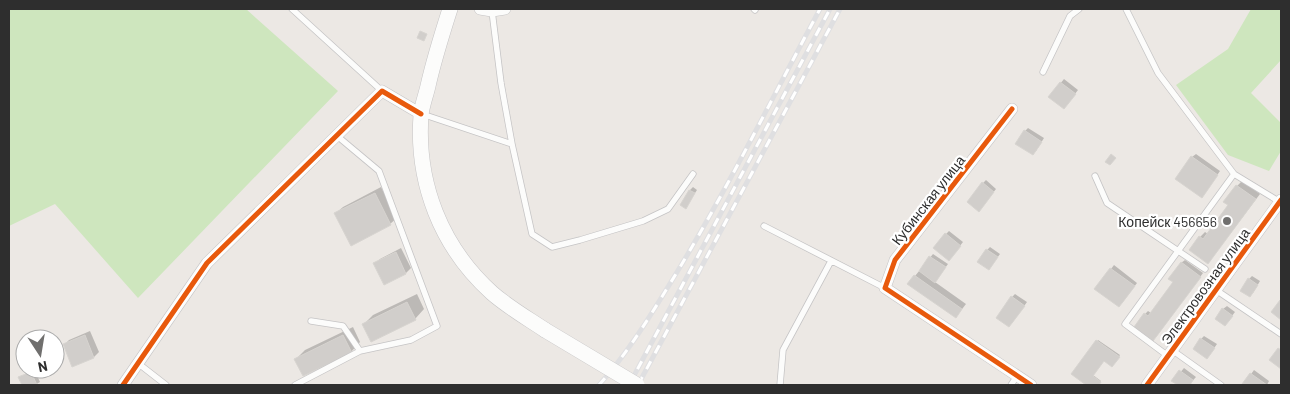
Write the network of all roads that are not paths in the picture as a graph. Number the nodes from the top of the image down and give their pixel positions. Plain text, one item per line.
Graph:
1 (292, 9) edge
2 (450, 9) edge
3 (505, 9) edge
4 (1079, 9) edge
5 (1126, 9) edge
6 (486, 10) edge
7 (1042, 72) dead end
8 (382, 91) junction
9 (1012, 109) dead end
10 (422, 114) junction
11 (336, 135) junction
12 (512, 144) junction
13 (693, 174) dead end
14 (1234, 174) junction
15 (1095, 176) dead end
16 (1281, 202) edge
17 (764, 226) dead end
18 (1178, 251) junction
19 (831, 260) junction
20 (1205, 269) dead end
21 (885, 288) junction
22 (1216, 290) junction
23 (311, 321) dead end
24 (1281, 334) edge
25 (360, 350) junction
26 (1170, 353) junction
27 (139, 364) junction
28 (1014, 380) edge
29 (123, 385) edge
30 (166, 385) edge
31 (295, 385) edge
32 (637, 385) edge
33 (780, 385) edge
34 (1031, 385) edge
35 (1147, 385) edge
36 (1221, 385) edge

1 - 8 lane
2 - 10 main road
3 - 6 street
4 - 7 lane
5 - 14 lane
6 - 12 lane
8 - 10 street
8 - 11 street
9 - 21 street, Кубинская улица
10 - 12 lane
10 - 32 main road, bridge
11 - 25 lane
11 - 27 street
12 - 13 lane
14 - 16 lane
14 - 18 lane
15 - 18 lane
16 - 22 street, Электровозная улица
17 - 19 lane
18 - 20 lane
18 - 26 lane
19 - 21 lane
19 - 33 lane
21 - 28 street
22 - 24 lane
22 - 26 street, Электровозная улица
23 - 25 lane
25 - 31 lane
26 - 35 street, Электровозная улица
26 - 36 lane
27 - 29 street
27 - 30 lane
28 - 34 street

